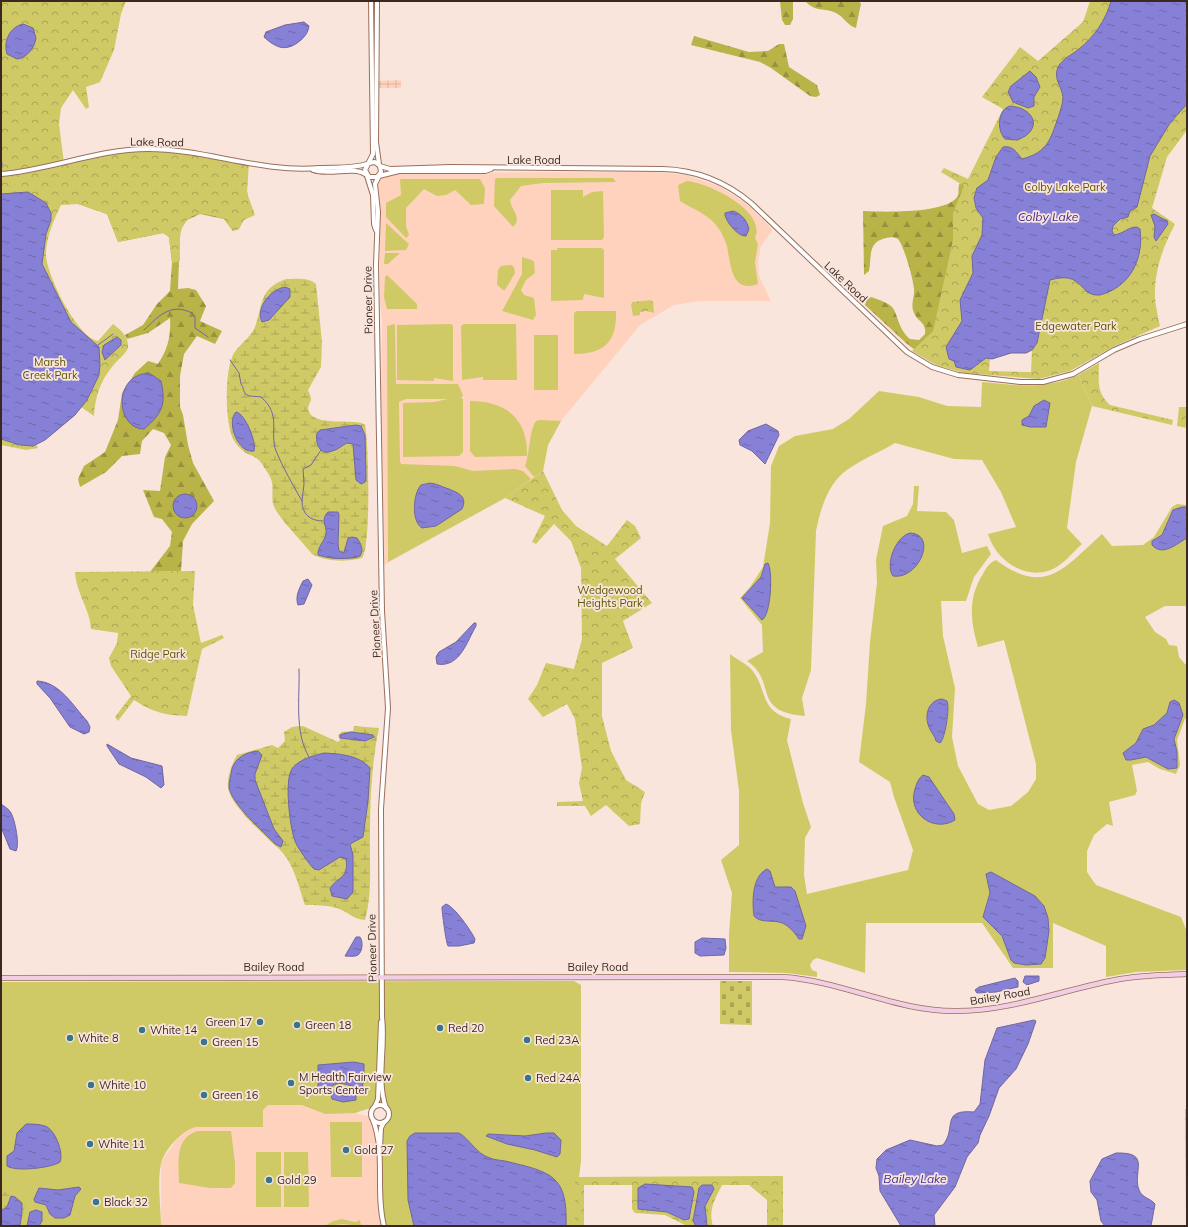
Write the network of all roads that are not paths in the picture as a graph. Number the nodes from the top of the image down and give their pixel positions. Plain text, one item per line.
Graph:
1 (371, 1) edge
2 (377, 1) edge
3 (368, 163) junction
4 (380, 165) junction
5 (313, 169) junction
6 (492, 169) junction
7 (1, 174) edge
8 (367, 175) junction
9 (379, 176) junction
10 (376, 230) junction
11 (1187, 324) edge
12 (1187, 974) edge
13 (382, 977) junction
14 (1, 978) edge
15 (382, 1017) junction
16 (375, 1106) junction
17 (386, 1108) junction
18 (374, 1120) junction
19 (384, 1121) junction
20 (380, 1149) junction
21 (384, 1226) edge

1 - 3 street
2 - 4 street
3 - 4 street
3 - 5 street, Lake Road
3 - 8 street
4 - 6 street, Lake Road
4 - 9 street
5 - 7 street, Lake Road
5 - 8 street, Lake Road
6 - 9 street, Lake Road
6 - 11 street, Lake Road
8 - 9 street
8 - 10 street, Pioneer Drive
9 - 10 street, Pioneer Drive
10 - 13 street, Pioneer Drive
12 - 13 main road, Bailey Road
13 - 14 main road, Bailey Road
13 - 15 street, Pioneer Drive
15 - 16 street, Pioneer Drive
15 - 17 street, Pioneer Drive
16 - 17 street
16 - 18 street
17 - 19 street
18 - 19 street
18 - 20 street
19 - 20 street
20 - 21 street

